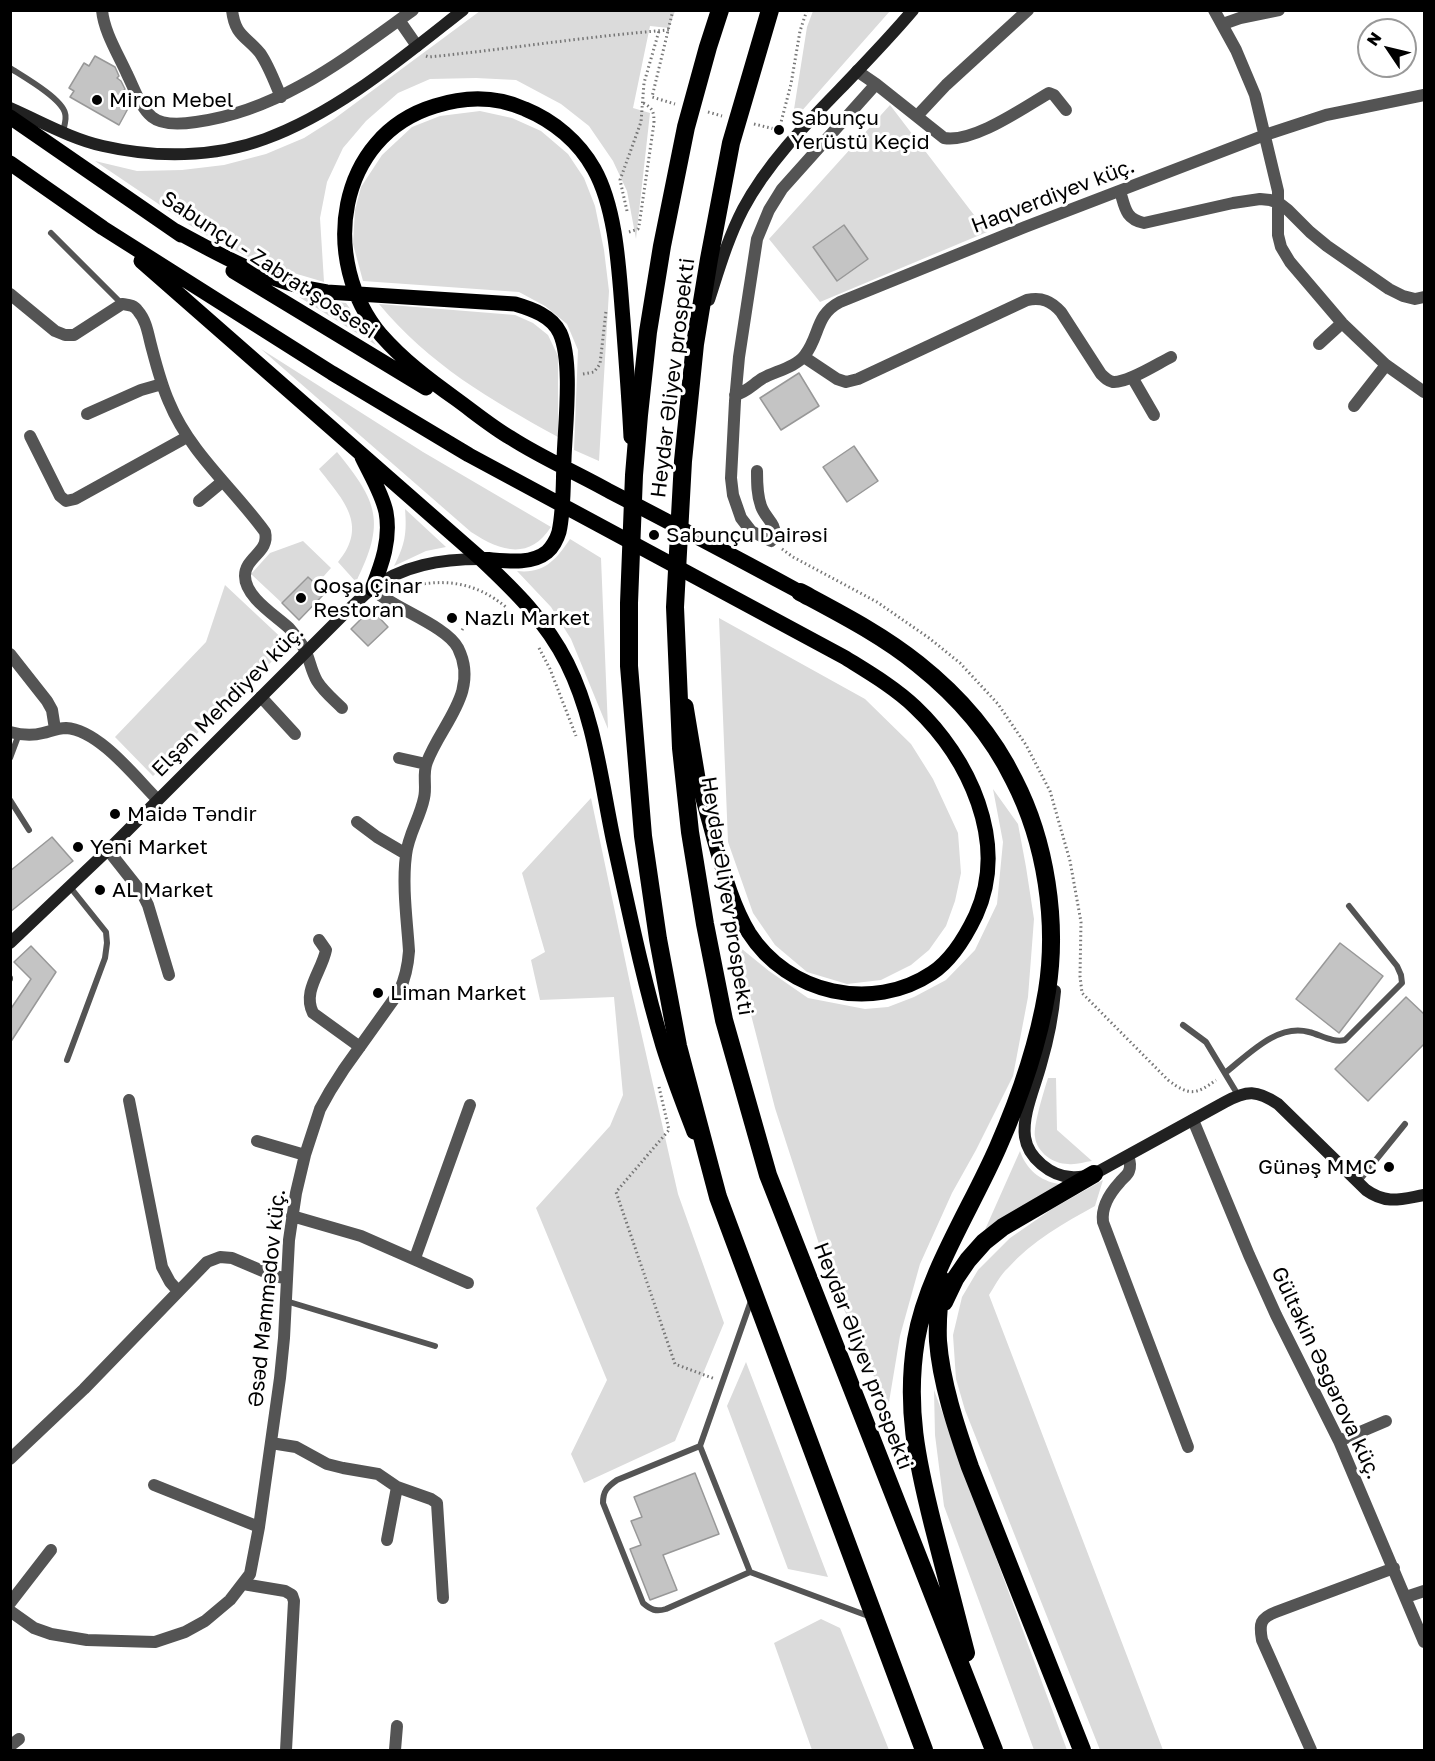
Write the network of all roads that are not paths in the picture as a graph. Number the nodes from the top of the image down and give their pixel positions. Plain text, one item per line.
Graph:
1 (102, 10) edge
2 (232, 10) edge
3 (413, 10) edge
4 (463, 10) edge
5 (770, 10) edge
6 (913, 10) edge
7 (1028, 10) edge
8 (1214, 10) edge
9 (1279, 10) edge
10 (718, 15) edge
11 (399, 20) junction
12 (1223, 24) junction
13 (417, 46) junction
14 (10, 68) edge
15 (857, 71) junction
16 (876, 84) junction
17 (1425, 95) edge
18 (281, 96) junction
19 (10, 108) edge
20 (1066, 110) dead end
21 (916, 116) junction
22 (10, 117) edge
23 (63, 132) junction
24 (1265, 135) junction
25 (10, 163) edge
26 (1120, 191) junction
27 (1279, 203) junction
28 (103, 228) junction
29 (174, 230) junction
30 (51, 233) dead end
31 (10, 294) edge
32 (355, 294) junction
33 (1425, 297) edge
34 (122, 303) junction
35 (1342, 323) junction
36 (695, 344) junction
37 (1319, 344) dead end
38 (804, 357) junction
39 (1171, 357) dead end
40 (1386, 366) junction
41 (1132, 377) junction
42 (162, 384) junction
43 (1425, 392) edge
44 (735, 395) junction
45 (1354, 406) dead end
46 (87, 414) dead end
47 (1154, 415) dead end
48 (30, 436) dead end
49 (187, 437) junction
50 (511, 438) junction
51 (359, 452) junction
52 (757, 471) dead end
53 (634, 475) junction
54 (222, 482) junction
55 (199, 501) dead end
56 (481, 559) junction
57 (800, 592) joint
58 (377, 593) junction
59 (306, 651) junction
60 (10, 654) edge
61 (678, 664) junction
62 (261, 697) junction
63 (342, 708) dead end
64 (55, 729) junction
65 (15, 733) edge
66 (295, 734) dead end
67 (10, 758) edge
68 (399, 759) dead end
69 (426, 764) junction
70 (10, 800) edge
71 (157, 800) junction
72 (357, 822) dead end
73 (29, 830) dead end
74 (108, 850) junction
75 (406, 854) junction
76 (70, 886) junction
77 (1349, 906) dead end
78 (1050, 910) junction
79 (319, 940) dead end
80 (10, 943) edge
81 (169, 975) dead end
82 (1183, 1024) dead end
83 (360, 1047) junction
84 (67, 1060) dead end
85 (1225, 1073) junction
86 (1238, 1095) junction
87 (129, 1100) dead end
88 (470, 1105) dead end
89 (1193, 1120) junction
90 (1405, 1124) dead end
91 (257, 1141) dead end
92 (305, 1155) junction
93 (1128, 1156) junction
94 (1095, 1174) junction
95 (1357, 1182) junction
96 (1425, 1195) edge
97 (718, 1197) junction
98 (292, 1216) junction
99 (949, 1248) junction
100 (415, 1258) junction
101 (287, 1279) junction
102 (468, 1283) dead end
103 (178, 1291) junction
104 (754, 1292) junction
105 (286, 1301) junction
106 (938, 1321) junction
107 (435, 1346) dead end
108 (1386, 1421) dead end
109 (1339, 1442) junction
110 (271, 1443) junction
111 (700, 1446) junction
112 (1188, 1447) dead end
113 (10, 1460) edge
114 (154, 1485) dead end
115 (397, 1487) junction
116 (259, 1527) junction
117 (387, 1540) dead end
118 (51, 1550) dead end
119 (1394, 1568) junction
120 (750, 1572) junction
121 (243, 1584) junction
122 (1425, 1591) edge
123 (1406, 1597) junction
124 (443, 1598) dead end
125 (10, 1603) edge
126 (10, 1611) edge
127 (876, 1619) junction
128 (1425, 1642) edge
129 (397, 1726) dead end
130 (992, 1746) edge
131 (286, 1750) edge
132 (395, 1750) edge
133 (924, 1750) edge
134 (1082, 1750) edge
135 (1311, 1750) edge

1 - 18 street
2 - 18 street
3 - 11 street
4 - 13 street
5 - 36 highway, Heydər Əliyev prospekti
6 - 15 street
7 - 21 street
8 - 12 street
9 - 12 street
10 - 53 highway, Heydər Əliyev prospekti
11 - 13 street
11 - 18 street
12 - 24 street
13 - 23 street
14 - 23 lane
15 - 16 street
15 - 36 street
16 - 21 street
16 - 44 street
17 - 24 street, Haqverdiyev küç.
19 - 23 street
20 - 21 street
22 - 29 main road, Sabunçu - Zabrat şossesi
24 - 26 street, Haqverdiyev küç.
24 - 27 street
25 - 28 main road
26 - 27 street
26 - 38 street, Haqverdiyev küç.
27 - 33 street
27 - 35 street
28 - 51 main road
28 - 61 main road
29 - 32 main road
29 - 50 main road, Sabunçu - Zabrat şossesi
30 - 34 lane
31 - 34 street
32 - 50 main road
32 - 53 main road
32 - 56 main road
34 - 42 street
35 - 37 street
35 - 40 street
36 - 61 highway, Heydər Əliyev prospekti
38 - 41 street
38 - 44 street
39 - 41 street
40 - 43 street
40 - 45 street
41 - 47 street
42 - 46 street
42 - 49 street
44 - 52 street
48 - 49 street
49 - 54 street
50 - 57 main road
51 - 56 main road
51 - 58 main road
53 - 97 highway, Heydər Əliyev prospekti
54 - 55 street
54 - 59 street
56 - 58 street, Elşən Mehdiyev küç.
56 - 97 main road
57 - 78 highway
58 - 59 street, Elşən Mehdiyev küç.
58 - 69 street, Əsəd Məmmədov küç.
59 - 62 street, Elşən Mehdiyev küç.
59 - 63 street
60 - 64 street
61 - 130 highway, Heydər Əliyev prospekti
62 - 66 street
62 - 71 street, Elşən Mehdiyev küç.
64 - 65 street
64 - 71 street
65 - 67 lane
68 - 69 street
69 - 75 street, Əsəd Məmmədov küç.
70 - 73 lane
71 - 74 street, Elşən Mehdiyev küç.
72 - 75 street
74 - 76 street, Elşən Mehdiyev küç.
74 - 81 street
75 - 83 street, Əsəd Məmmədov küç.
76 - 80 street, Elşən Mehdiyev küç.
76 - 84 lane
77 - 85 lane
78 - 94 street
78 - 99 highway
79 - 83 street
82 - 85 lane
83 - 92 street, Əsəd Məmmədov küç.
85 - 86 lane
86 - 89 street
86 - 95 street
87 - 103 street
88 - 100 street
89 - 93 street
89 - 109 street, Gültəkin Əsgərova küç.
90 - 95 lane
91 - 92 street
92 - 98 street, Əsəd Məmmədov küç.
93 - 94 street
93 - 112 street
94 - 106 highway
95 - 96 street
97 - 104 highway, Heydər Əliyev prospekti
98 - 100 street
98 - 101 street, Əsəd Məmmədov küç.
99 - 106 highway
99 - 130 highway
100 - 102 street
101 - 103 street
101 - 105 street, Əsəd Məmmədov küç.
103 - 113 street
104 - 111 lane
104 - 127 highway, Heydər Əliyev prospekti
105 - 107 lane
105 - 110 street, Əsəd Məmmədov küç.
106 - 134 highway
108 - 109 street
109 - 119 street, Gültəkin Əsgərova küç.
110 - 115 street
110 - 116 street, Əsəd Məmmədov küç.
111 - 120 lane
111 - 120 lane
114 - 116 street
115 - 117 street
115 - 124 street
116 - 121 street, Əsəd Məmmədov küç.
118 - 125 street
119 - 123 street, Gültəkin Əsgərova küç.
119 - 135 street
120 - 127 lane
121 - 126 street, Əsəd Məmmədov küç.
121 - 131 street
122 - 123 street
123 - 128 street, Gültəkin Əsgərova küç.
127 - 133 highway, Heydər Əliyev prospekti
129 - 132 street

